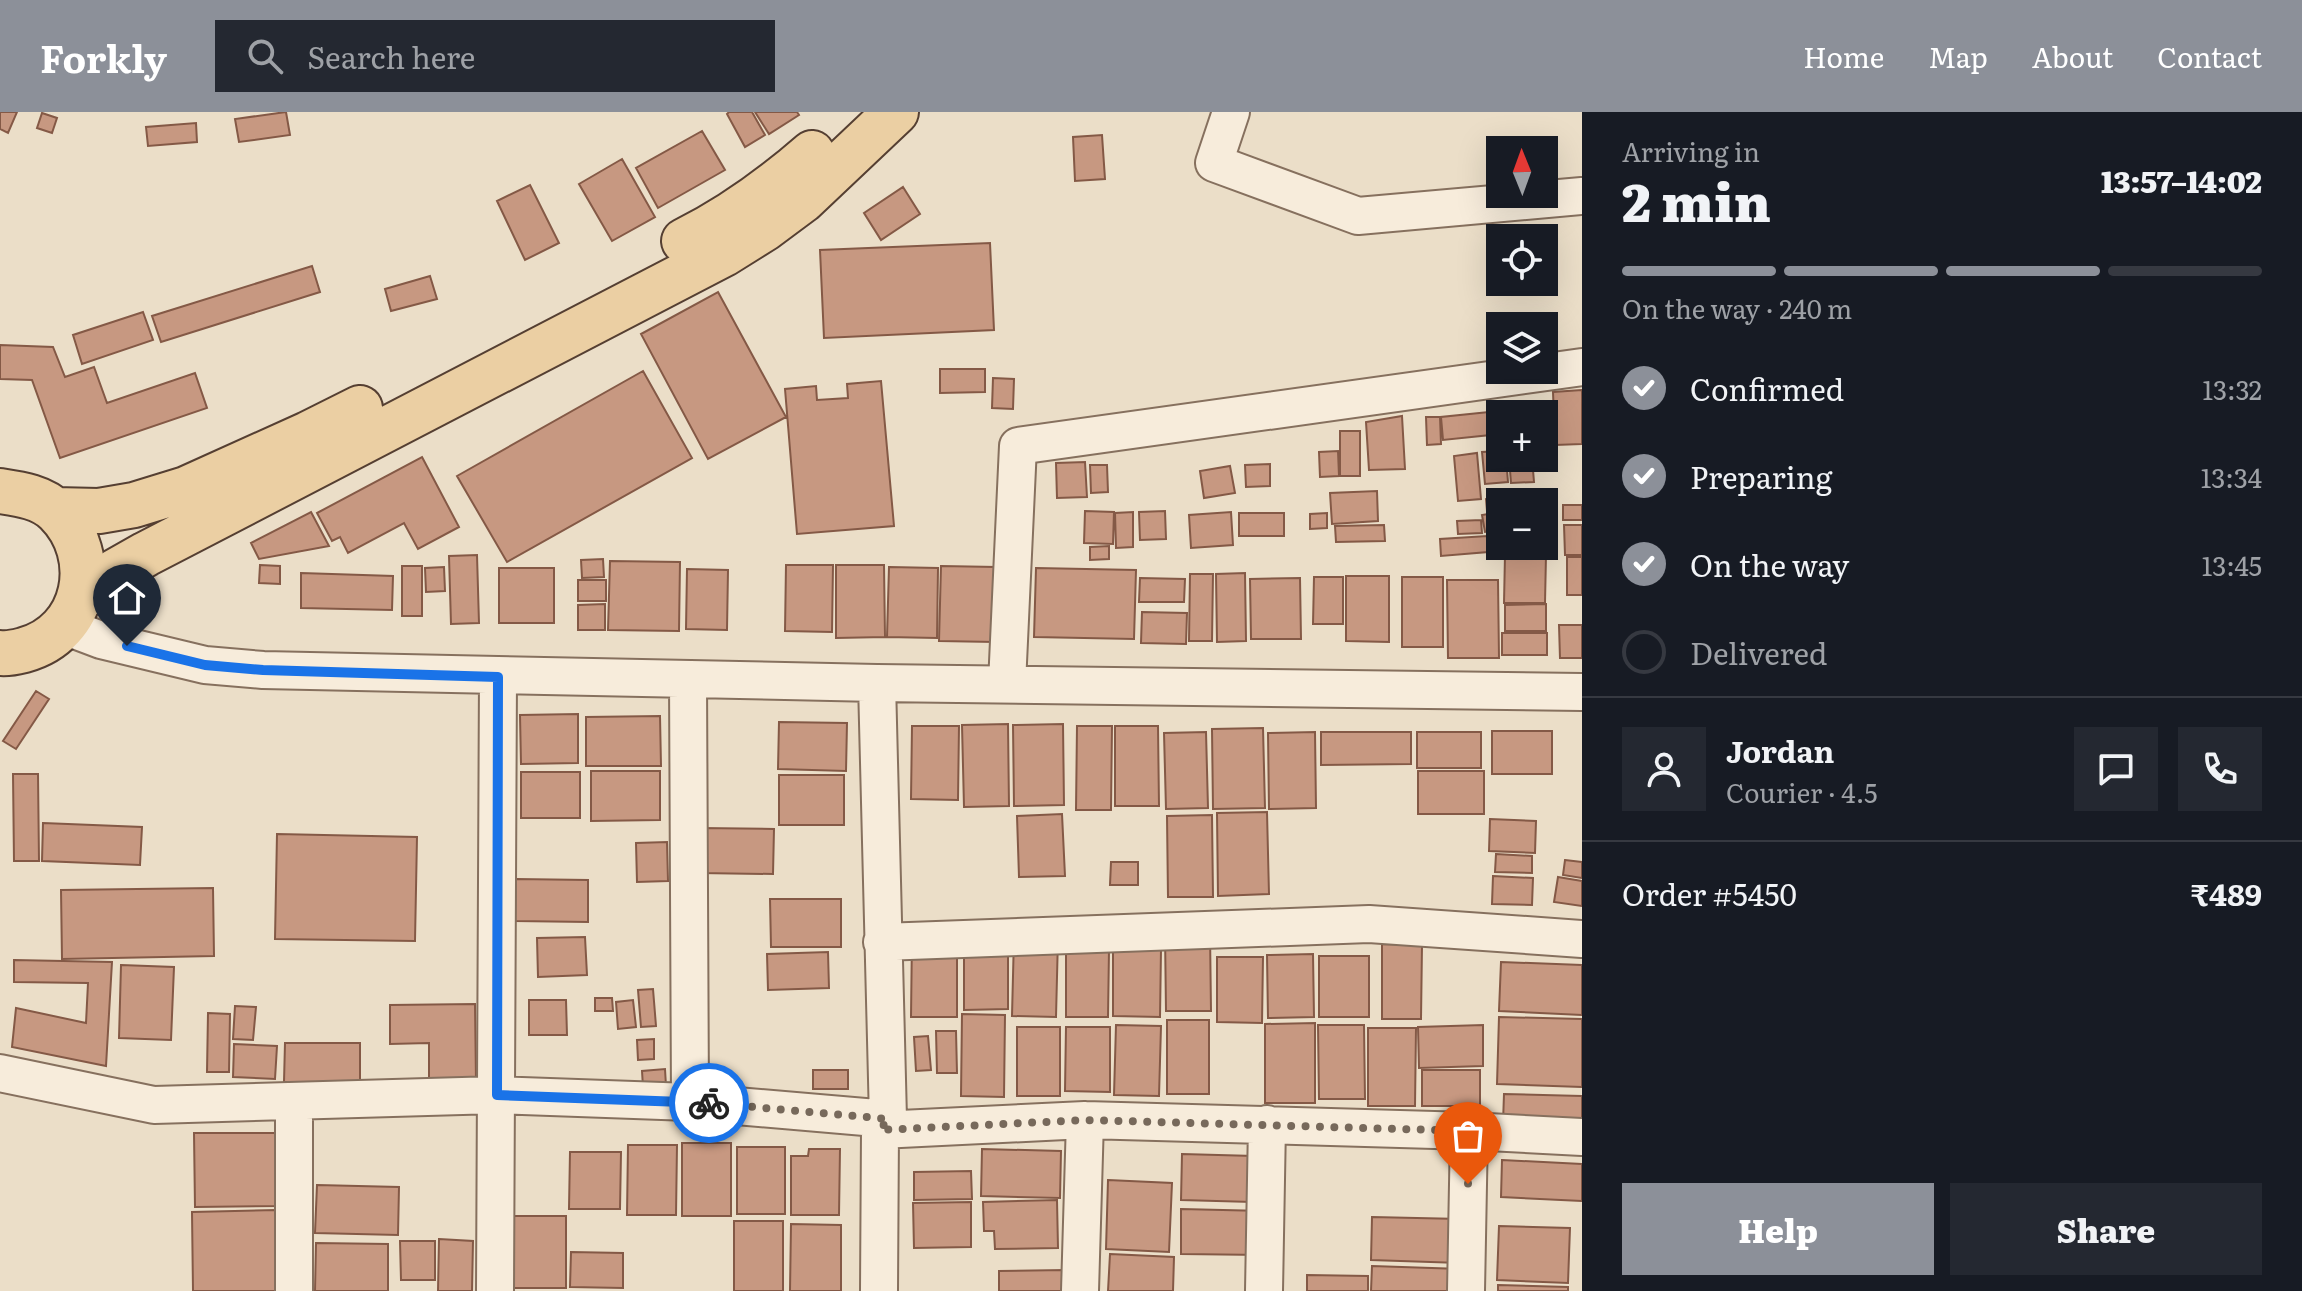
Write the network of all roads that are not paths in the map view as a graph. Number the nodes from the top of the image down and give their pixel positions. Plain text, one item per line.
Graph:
1 (857, 112) edge
2 (896, 112) edge
3 (1231, 112) edge
4 (1582, 196) edge
5 (1582, 367) edge
6 (0, 491) edge
7 (55, 510) junction
8 (72, 612) junction
9 (2, 657) edge
10 (498, 677) junction
11 (688, 679) junction
12 (877, 683) junction
13 (1007, 684) junction
14 (1582, 692) edge
15 (1582, 939) edge
16 (882, 942) junction
17 (0, 1073) edge
18 (497, 1095) junction
19 (294, 1101) junction
20 (690, 1102) junction
21 (1085, 1120) junction
22 (884, 1124) junction
23 (1267, 1124) junction
24 (1469, 1131) junction
25 (1582, 1137) edge
26 (294, 1291) edge
27 (495, 1291) edge
28 (879, 1291) edge
29 (1080, 1291) edge
30 (1264, 1291) edge
31 (1466, 1291) edge

1 - 7 main road
2 - 8 main road
3 - 4 street
5 - 13 street
6 - 7 main road
7 - 8 main road
8 - 9 main road
8 - 10 street
10 - 11 street
10 - 18 street
11 - 12 street
11 - 20 street
12 - 13 street
12 - 16 street
13 - 14 street
15 - 16 street
16 - 22 street
17 - 19 street
18 - 19 street
18 - 20 street
18 - 27 street
19 - 26 street
20 - 22 street
21 - 22 street
21 - 23 street
21 - 29 street
22 - 28 street
23 - 24 street
23 - 30 street
24 - 25 street
24 - 31 street

